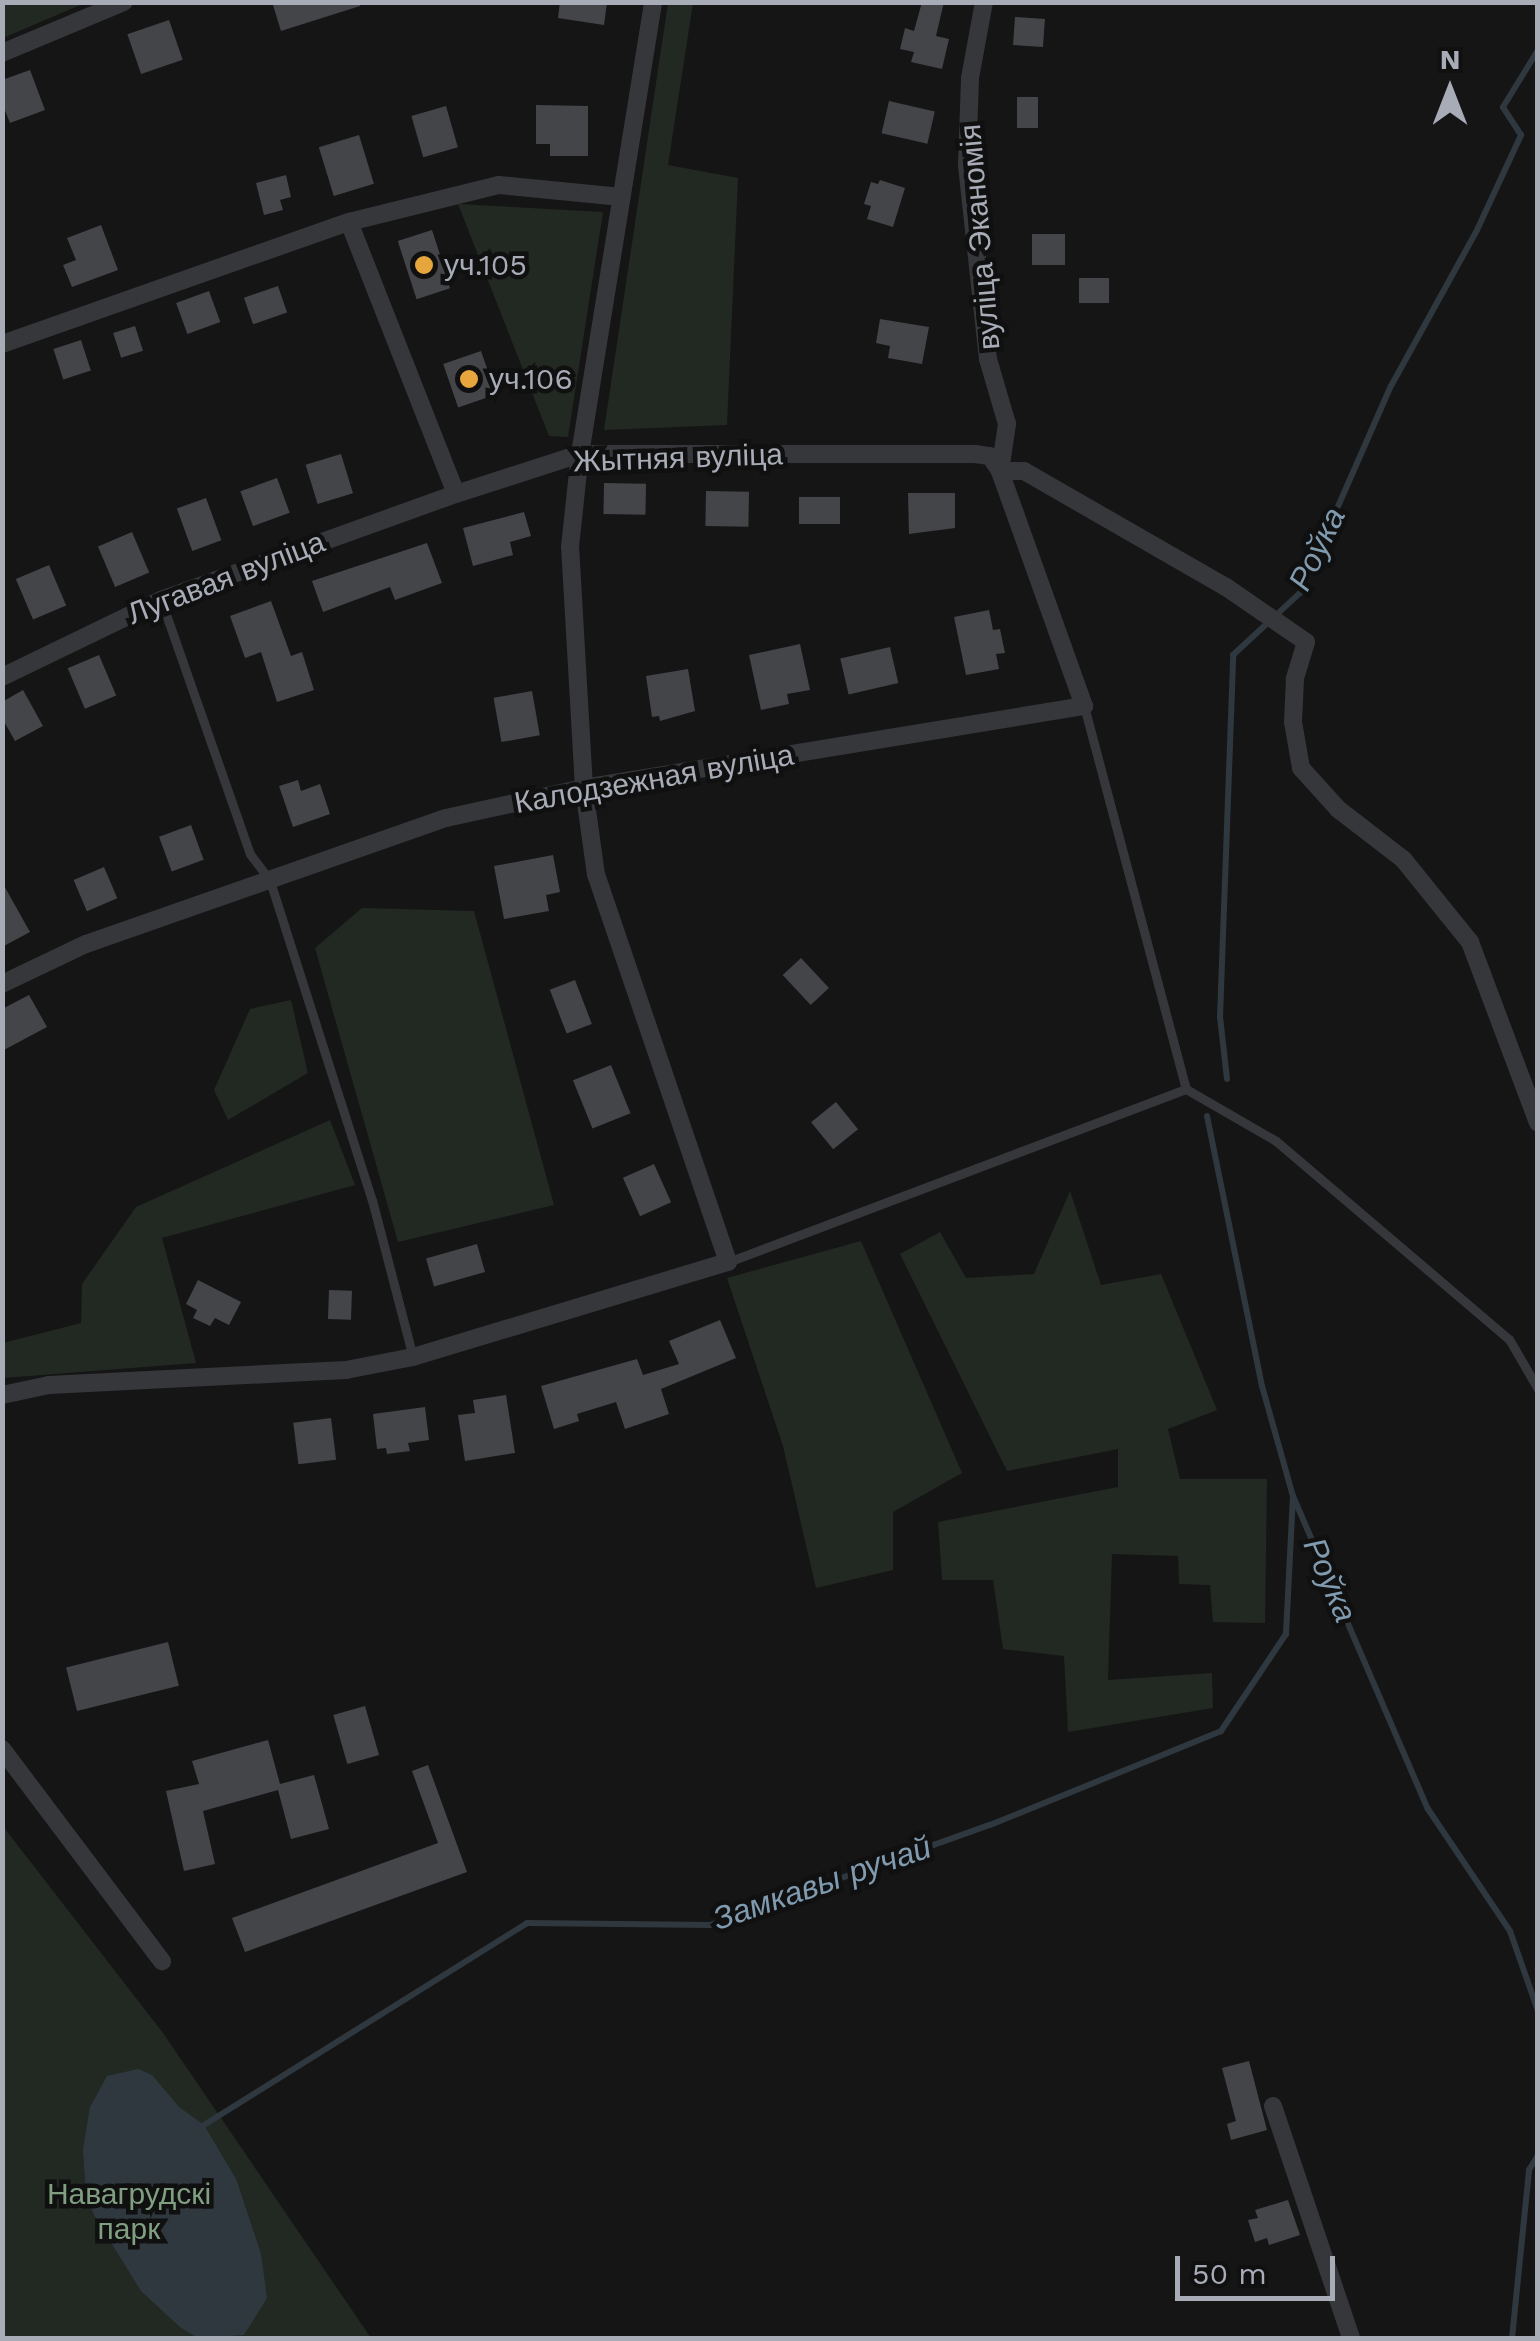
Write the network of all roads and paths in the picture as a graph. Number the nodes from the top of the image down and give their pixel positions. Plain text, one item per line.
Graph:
1 (124, 2) edge
2 (652, 2) edge
3 (984, 2) edge
4 (2, 53) edge
5 (620, 197) junction
6 (349, 222) junction
7 (2, 344) edge
8 (580, 454) junction
9 (1000, 470) junction
10 (456, 494) junction
11 (161, 600) junction
12 (2, 677) edge
13 (1084, 706) junction
14 (584, 788) junction
15 (270, 881) junction
16 (2, 984) edge
17 (1186, 1089) junction
18 (1538, 1124) edge
19 (728, 1262) junction
20 (413, 1357) junction
21 (1538, 1388) edge
22 (2, 1395) edge
23 (2, 1749) edge
24 (162, 1961) dead end
25 (1273, 2106) dead end
26 (1351, 2338) edge

1 - 4 street
2 - 5 street
3 - 9 street, вуліца Эканомія
5 - 6 street
5 - 8 street
6 - 7 street
6 - 10 street
8 - 9 street, Жытняя вуліца
8 - 10 street, Жытняя вуліца
8 - 14 street
9 - 13 street
9 - 18 street, Жытняя вуліца
10 - 11 street, Лугавая вуліца
11 - 12 street, Лугавая вуліца
11 - 15 lane
13 - 14 street, Калодзежная вуліца
13 - 17 lane
14 - 15 street, Калодзежная вуліца
14 - 19 street
15 - 16 street, Калодзежная вуліца
15 - 20 lane
17 - 19 lane
17 - 21 lane
19 - 20 street
20 - 22 street
23 - 24 street
25 - 26 street

